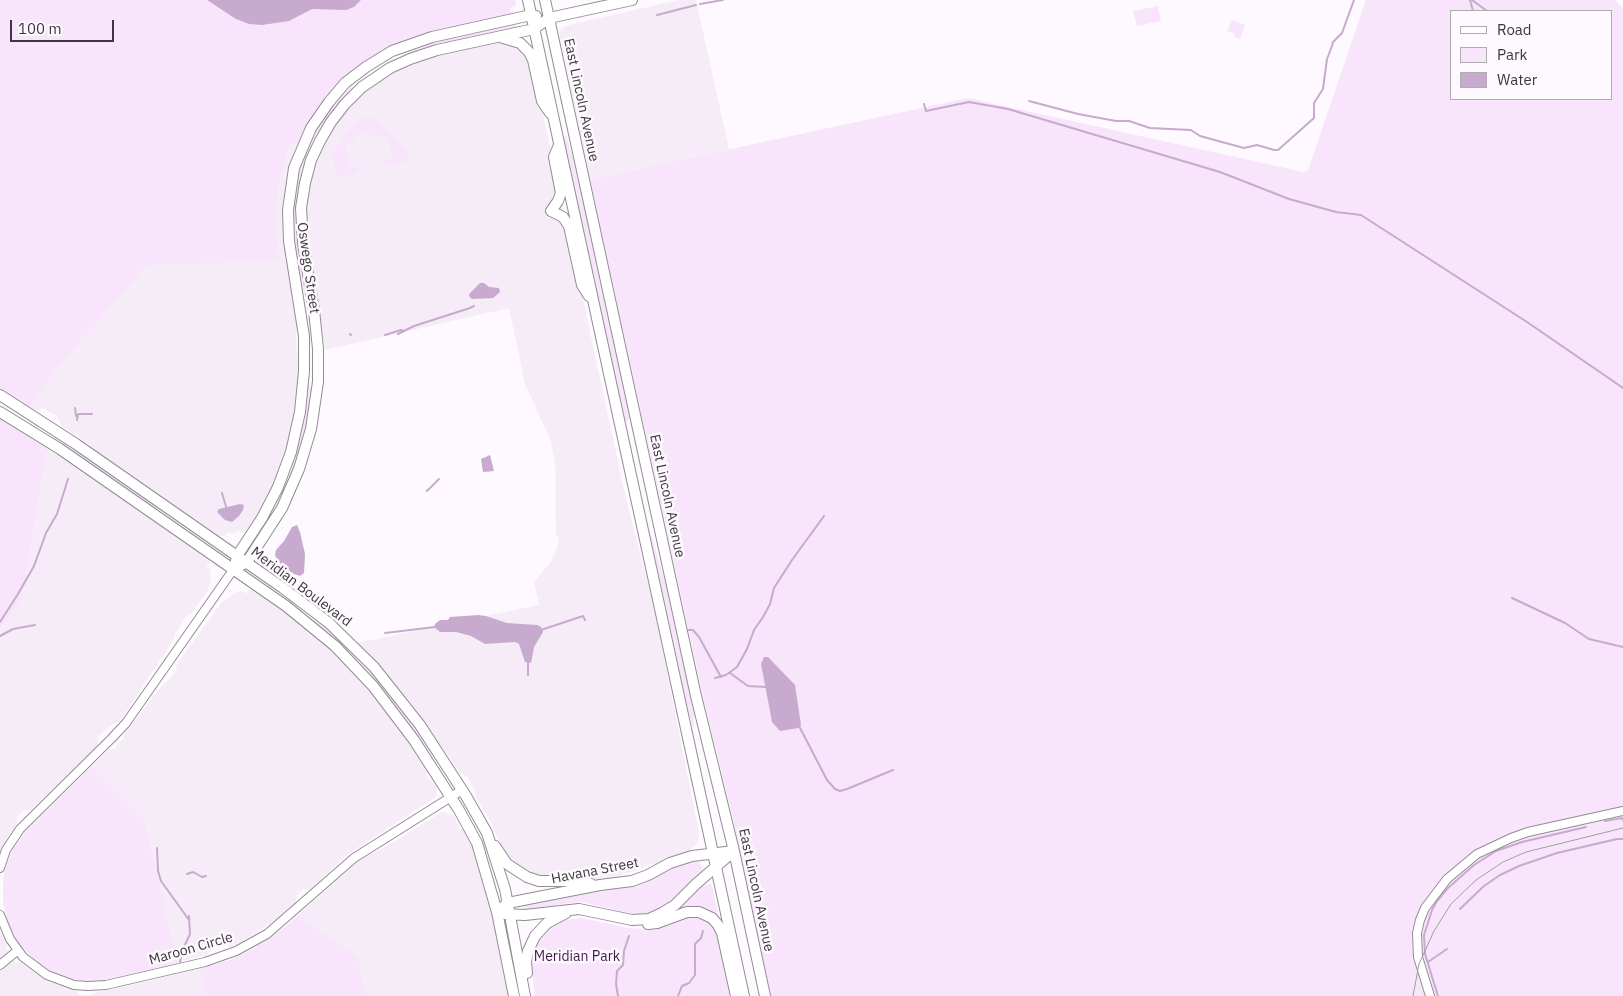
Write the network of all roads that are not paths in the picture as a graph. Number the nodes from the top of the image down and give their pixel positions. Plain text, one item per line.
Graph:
1 (528, 0) edge
2 (545, 0) edge
3 (632, 0) edge
4 (531, 15) junction
5 (549, 18) junction
6 (534, 29) junction
7 (500, 37) junction
8 (553, 118) junction
9 (559, 145) junction
10 (593, 301) junction
11 (0, 395) edge
12 (0, 412) edge
13 (237, 556) junction
14 (247, 562) junction
15 (233, 570) junction
16 (462, 790) junction
17 (451, 797) junction
18 (1623, 811) edge
19 (487, 833) junction
20 (734, 851) junction
21 (713, 853) junction
22 (716, 866) junction
23 (0, 868) edge
24 (600, 885) junction
25 (508, 903) junction
26 (579, 909) junction
27 (497, 912) junction
28 (0, 915) edge
29 (510, 916) junction
30 (632, 920) junction
31 (17, 951) junction
32 (0, 964) edge
33 (514, 996) edge
34 (526, 996) edge
35 (530, 996) edge
36 (736, 996) edge
37 (744, 996) edge
38 (765, 996) edge
39 (1430, 996) edge

1 - 4 main road
2 - 5 main road, East Lincoln Avenue
3 - 5 main road, Oswego Street
4 - 5 main road, Oswego Street
4 - 6 main road
4 - 13 main road, Oswego Street
5 - 6 main road, Oswego Street
5 - 20 main road, East Lincoln Avenue
6 - 7 main road, Oswego Street
6 - 8 main road
7 - 8 main road
7 - 14 main road, Oswego Street
8 - 9 main road
9 - 10 main road
9 - 10 main road
10 - 21 main road
11 - 13 main road, Meridian Boulevard
12 - 15 main road, Meridian Boulevard
13 - 14 main road, Meridian Boulevard
13 - 15 main road, Oswego Street
14 - 15 main road
14 - 16 main road, Meridian Boulevard
15 - 17 main road, Meridian Boulevard
15 - 23 street
16 - 17 street, Maroon Circle
16 - 19 main road, Meridian Boulevard
17 - 27 main road, Meridian Boulevard
17 - 31 street, Maroon Circle
18 - 39 street
19 - 24 main road
19 - 25 main road, Meridian Boulevard
20 - 21 main road, Havana Street
20 - 22 main road
20 - 38 main road, East Lincoln Avenue
21 - 22 main road
21 - 24 main road, Havana Street
22 - 30 main road
22 - 37 main road
24 - 25 main road, Havana Street
25 - 27 main road, Havana Street
25 - 29 main road, Meridian Boulevard
26 - 29 main road
26 - 30 main road
26 - 35 main road
27 - 29 main road
27 - 33 main road, Meridian Boulevard
28 - 31 street, Maroon Circle
29 - 34 main road, Meridian Boulevard
30 - 36 main road
31 - 32 street

